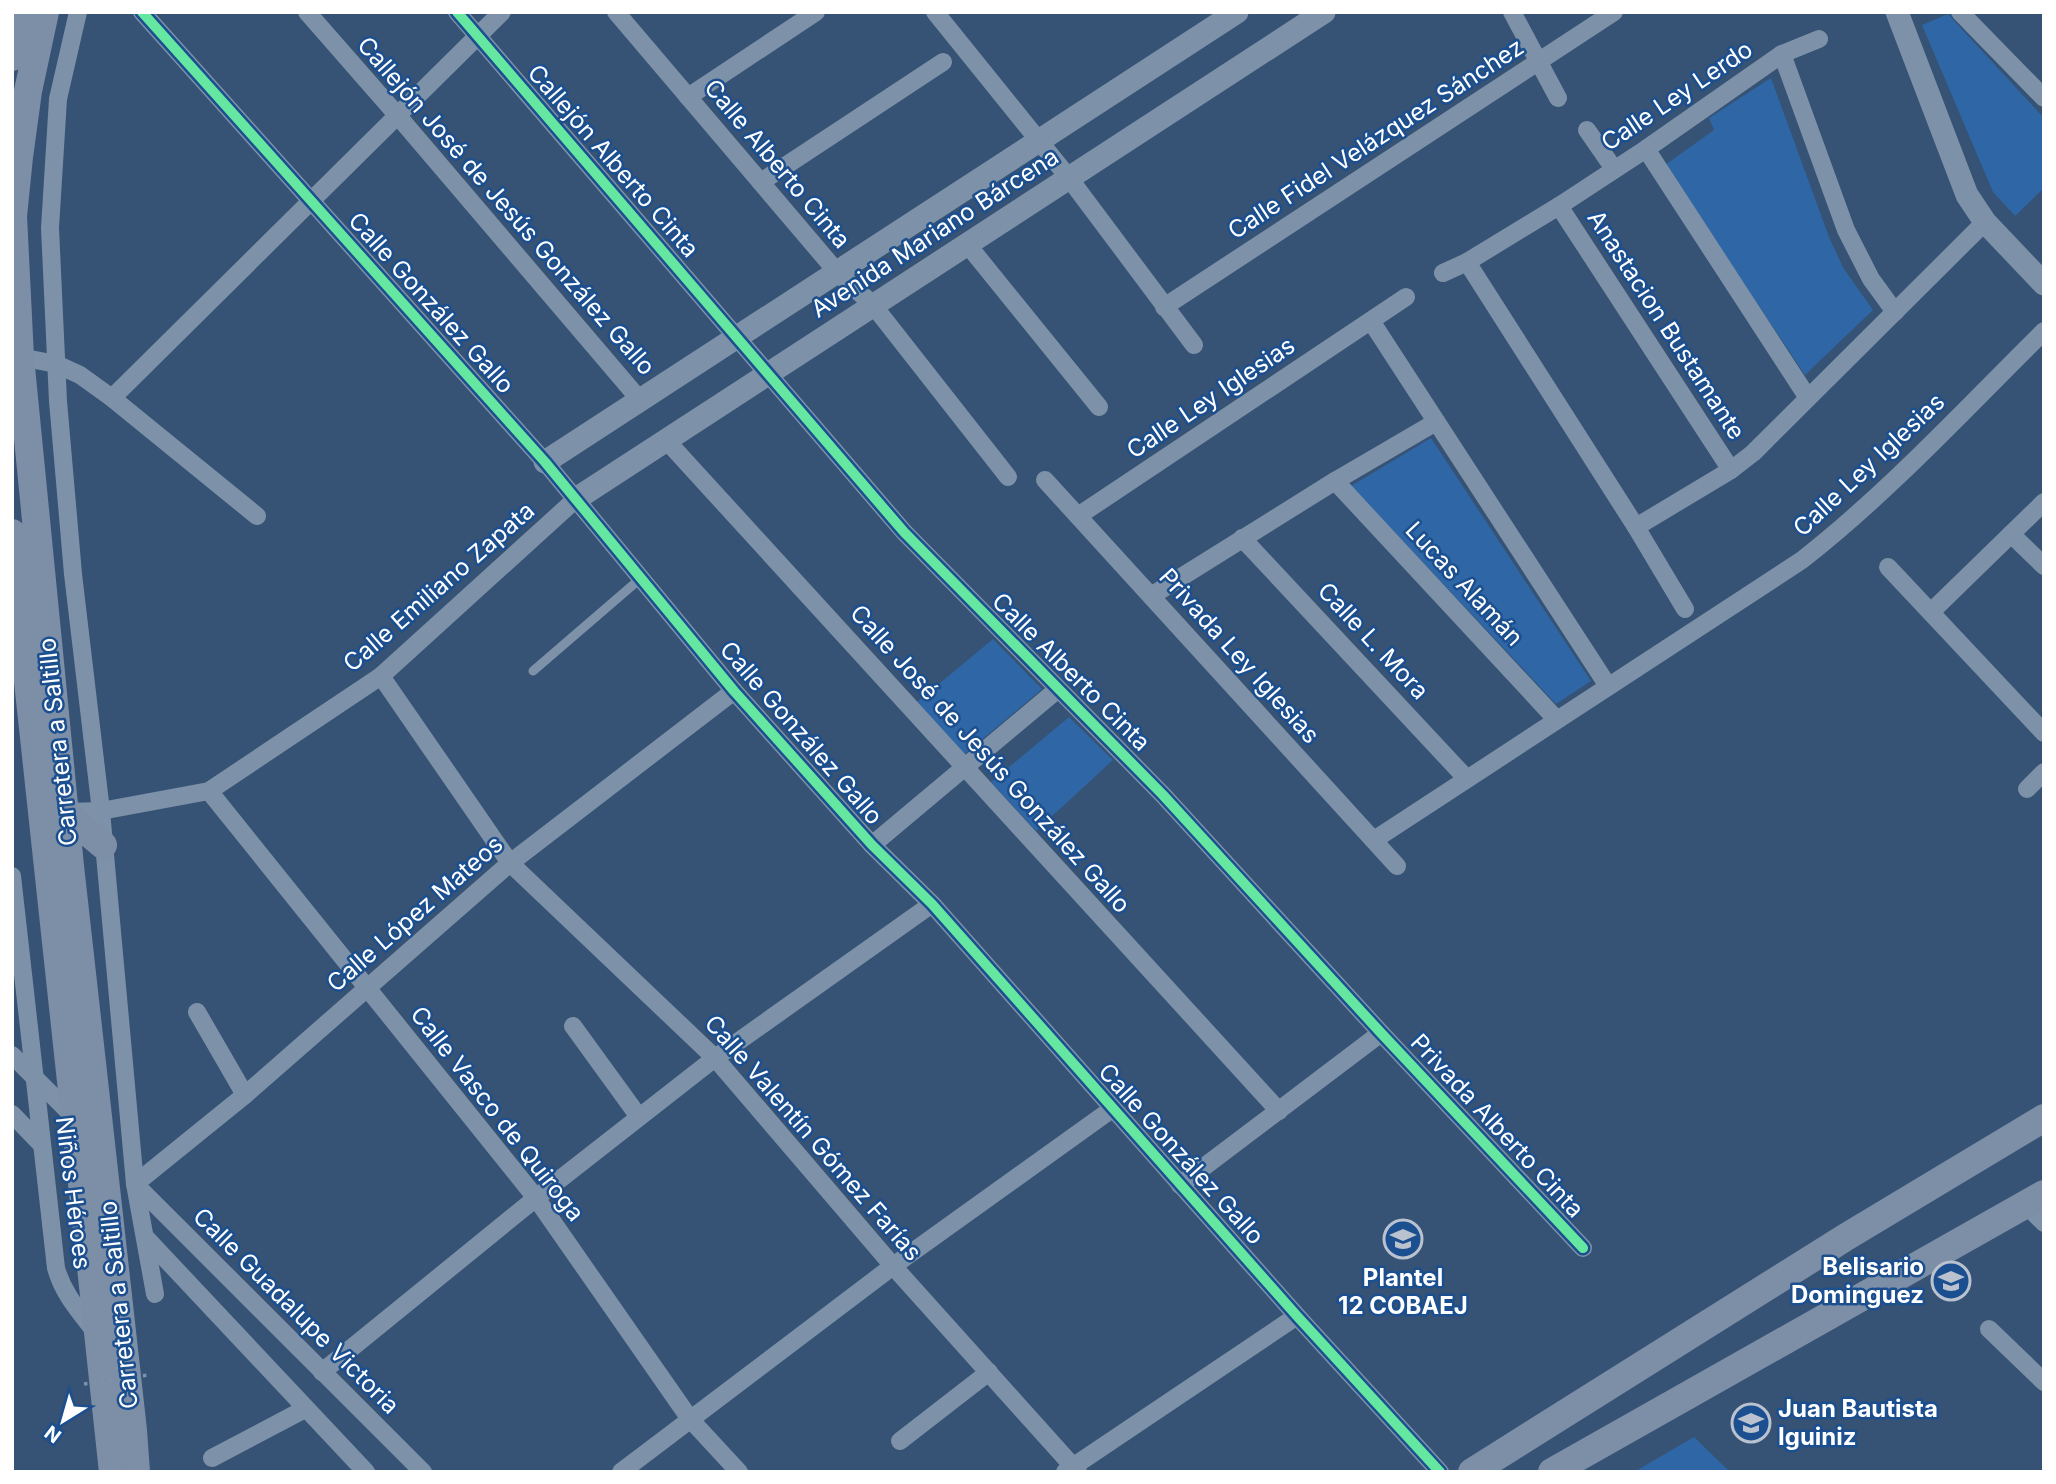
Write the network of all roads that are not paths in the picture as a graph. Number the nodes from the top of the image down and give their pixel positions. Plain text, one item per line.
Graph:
1 (21, 12) edge
2 (45, 12) edge
3 (78, 12) edge
4 (142, 12) edge
5 (307, 12) edge
6 (457, 12) edge
7 (502, 12) edge
8 (616, 12) edge
9 (816, 12) edge
10 (935, 12) edge
11 (1237, 12) edge
12 (1324, 12) edge
13 (1512, 12) edge
14 (1614, 12) edge
15 (1897, 12) edge
16 (1960, 12) edge
17 (478, 36) junction
18 (1819, 39) dead end
19 (13, 46) edge
20 (1782, 54) junction
21 (943, 62) dead end
22 (1539, 62) junction
23 (688, 97) junction
24 (1558, 98) dead end
25 (2044, 98) edge
26 (398, 116) junction
27 (1587, 130) dead end
28 (1039, 141) junction
29 (1646, 149) junction
30 (1614, 169) junction
31 (1069, 178) junction
32 (761, 182) junction
33 (312, 202) junction
34 (1559, 206) junction
35 (1985, 222) junction
36 (967, 244) junction
37 (1467, 262) junction
38 (837, 272) junction
39 (1443, 273) dead end
40 (2044, 284) edge
41 (1406, 296) dead end
42 (873, 305) junction
43 (1164, 307) junction
44 (1895, 312) junction
45 (1371, 321) junction
46 (2044, 331) edge
47 (736, 337) junction
48 (1194, 345) dead end
49 (20, 357) junction
50 (55, 364) junction
51 (768, 374) junction
52 (112, 398) junction
53 (1808, 398) junction
54 (640, 400) junction
55 (1099, 407) dead end
56 (1436, 422) junction
57 (666, 440) junction
58 (545, 461) junction
59 (1731, 470) junction
60 (1008, 477) dead end
61 (1045, 480) dead end
62 (1335, 481) junction
63 (576, 499) junction
64 (2044, 502) edge
65 (257, 516) dead end
66 (1078, 516) junction
67 (1636, 527) junction
68 (12, 533) edge
69 (2011, 534) junction
70 (1242, 537) junction
71 (2044, 566) edge
72 (1888, 567) dead end
73 (641, 578) junction
74 (1151, 596) junction
75 (1685, 609) dead end
76 (1931, 612) junction
77 (533, 671) dead end
78 (381, 676) junction
79 (1608, 686) junction
80 (1058, 689) junction
81 (734, 691) junction
82 (1557, 720) junction
83 (2044, 733) edge
84 (964, 768) junction
85 (2044, 772) edge
86 (1467, 779) junction
87 (2027, 789) dead end
88 (209, 791) junction
89 (101, 811) junction
90 (66, 813) junction
91 (1374, 840) junction
92 (103, 845) junction
93 (872, 845) junction
94 (510, 863) junction
95 (1397, 866) dead end
96 (12, 876) edge
97 (932, 904) junction
98 (367, 988) junction
99 (197, 1012) dead end
100 (573, 1026) dead end
101 (1381, 1033) junction
102 (12, 1055) edge
103 (715, 1058) junction
104 (35, 1078) junction
105 (245, 1095) junction
106 (1112, 1109) junction
107 (1279, 1111) junction
108 (12, 1114) edge
109 (639, 1117) junction
110 (75, 1118) junction
111 (2044, 1118) edge
112 (42, 1144) junction
113 (135, 1184) junction
114 (1180, 1185) junction
115 (536, 1198) junction
116 (2038, 1207) edge
117 (146, 1238) junction
118 (1583, 1248) dead end
119 (893, 1266) junction
120 (155, 1294) dead end
121 (1297, 1316) junction
122 (1989, 1329) dead end
123 (99, 1336) junction
124 (322, 1372) junction
125 (989, 1372) junction
126 (2044, 1382) edge
127 (305, 1409) junction
128 (690, 1419) junction
129 (900, 1441) dead end
130 (212, 1458) dead end
131 (1072, 1470) edge
132 (113, 1472) edge
133 (136, 1472) edge
134 (366, 1472) edge
135 (423, 1472) edge
136 (621, 1472) edge
137 (738, 1472) edge
138 (1440, 1472) edge
139 (1472, 1472) edge
140 (1552, 1472) edge

1 - 19 main road
2 - 49 main road, Carretera a Saltillo
3 - 50 street
4 - 33 street, Calle González Gallo
5 - 26 street, Callejón José de Jesús González Gallo
6 - 17 street, Callejón Alberto Cinta
7 - 17 street
8 - 23 street, Calle Alberto Cinta
9 - 23 street
10 - 28 street
11 - 28 street, Avenida Mariano Bárcena
12 - 31 street, Avenida Mariano Bárcena
13 - 22 street
14 - 22 street, Calle Fidel Velázquez Sánchez
15 - 35 street
16 - 25 street
17 - 26 street
17 - 47 street, Callejón Alberto Cinta
18 - 20 street
20 - 29 street, Calle Ley Lerdo
20 - 44 street, Calle Ley Lerdo
21 - 32 street
22 - 24 street
22 - 43 street, Calle Fidel Velázquez Sánchez
23 - 32 street, Calle Alberto Cinta
26 - 33 street
26 - 54 street, Callejón José de Jesús González Gallo
27 - 30 street
28 - 31 street
28 - 38 street, Avenida Mariano Bárcena
29 - 30 street, Calle Ley Lerdo
29 - 53 street
30 - 34 street, Calle Ley Lerdo
31 - 36 street, Avenida Mariano Bárcena
31 - 43 street
32 - 38 street, Calle Alberto Cinta
33 - 52 street
33 - 58 street, Calle González Gallo
34 - 37 street, Calle Ley Lerdo
34 - 59 street, Anastacion Bustamante
35 - 40 street
35 - 44 street
36 - 42 street, Avenida Mariano Bárcena
36 - 55 street
37 - 39 street, Calle Ley Lerdo
37 - 67 street
38 - 42 street, Calle Alberto Cinta
38 - 47 street, Avenida Mariano Bárcena
41 - 45 street, Calle Ley Iglesias
42 - 51 street, Avenida Mariano Bárcena
42 - 60 street, Calle Alberto Cinta
43 - 48 street
44 - 53 street
45 - 56 street
45 - 66 street, Calle Ley Iglesias
46 - 79 street, Calle Ley Iglesias
47 - 51 street, Calle Alberto Cinta
47 - 54 street, Avenida Mariano Bárcena
49 - 50 street
49 - 90 main road, Carretera a Saltillo
50 - 52 street
50 - 89 street
51 - 57 street, Avenida Mariano Bárcena
51 - 80 street, Calle Alberto Cinta
52 - 65 street
53 - 59 street
54 - 58 street, Avenida Mariano Bárcena
56 - 62 street
56 - 79 street
57 - 63 street, Avenida Mariano Bárcena
57 - 84 street, Calle José de Jesús González Gallo
58 - 63 street, Calle González Gallo
59 - 67 street
61 - 66 street, Privada Ley Iglesias
62 - 70 street
62 - 82 street, Lucas Alamán
63 - 73 street, Calle González Gallo
63 - 78 street, Calle Emiliano Zapata
64 - 69 street
66 - 74 street, Privada Ley Iglesias
67 - 75 street
68 - 110 main road, Carretera a Saltillo
69 - 71 street
69 - 76 street
70 - 74 street
70 - 86 street, Calle L. Mora
72 - 76 street
73 - 77 lane
73 - 81 street, Calle González Gallo
74 - 91 street, Privada Ley Iglesias
76 - 83 street
78 - 88 street, Calle Emiliano Zapata
78 - 94 street, Calle Valentín Gómez Farías
79 - 82 street, Calle Ley Iglesias
80 - 84 street
80 - 101 street, Calle Alberto Cinta
81 - 93 street, Calle González Gallo
81 - 94 street, Calle López Mateos
82 - 86 street, Calle Ley Iglesias
84 - 93 street
84 - 107 street, Calle José de Jesús González Gallo
85 - 87 street
86 - 91 street, Calle Ley Iglesias
88 - 89 street, Calle Emiliano Zapata
88 - 98 street, Calle Vasco de Quiroga
89 - 90 street, Calle Emiliano Zapata
89 - 92 street
90 - 92 main road
90 - 133 main road, Carretera a Saltillo
91 - 95 street, Privada Ley Iglesias
92 - 113 street
93 - 97 street, Calle González Gallo
94 - 98 street, Calle López Mateos
94 - 103 street, Calle Valentín Gómez Farías
96 - 104 street, Niños Héroes
97 - 103 street
97 - 106 street, Calle González Gallo
98 - 105 street, Calle López Mateos
98 - 115 street, Calle Vasco de Quiroga
99 - 105 street
100 - 109 street
101 - 107 street
101 - 118 street, Privada Alberto Cinta
102 - 104 street
103 - 109 street
103 - 119 street, Calle Valentín Gómez Farías
104 - 110 street
104 - 112 street, Niños Héroes
105 - 113 street, Calle López Mateos
106 - 114 street, Calle González Gallo
106 - 119 street
107 - 114 street
108 - 112 street
109 - 115 street
110 - 123 main road, Carretera a Saltillo
111 - 139 main road
112 - 123 street, Niños Héroes
113 - 117 street
113 - 124 street, Calle Guadalupe Victoria
114 - 121 street, Calle González Gallo
115 - 124 street
115 - 128 street, Calle Vasco de Quiroga
116 - 140 main road
117 - 120 street
117 - 127 street
119 - 125 street, Calle Valentín Gómez Farías
119 - 128 street
121 - 131 street
121 - 138 street, Calle González Gallo
122 - 126 street
123 - 132 main road, Carretera a Saltillo
124 - 135 street, Calle Guadalupe Victoria
125 - 129 street
125 - 131 street, Calle Valentín Gómez Farías
127 - 130 street
127 - 134 street
128 - 136 street
128 - 137 street, Calle Vasco de Quiroga

